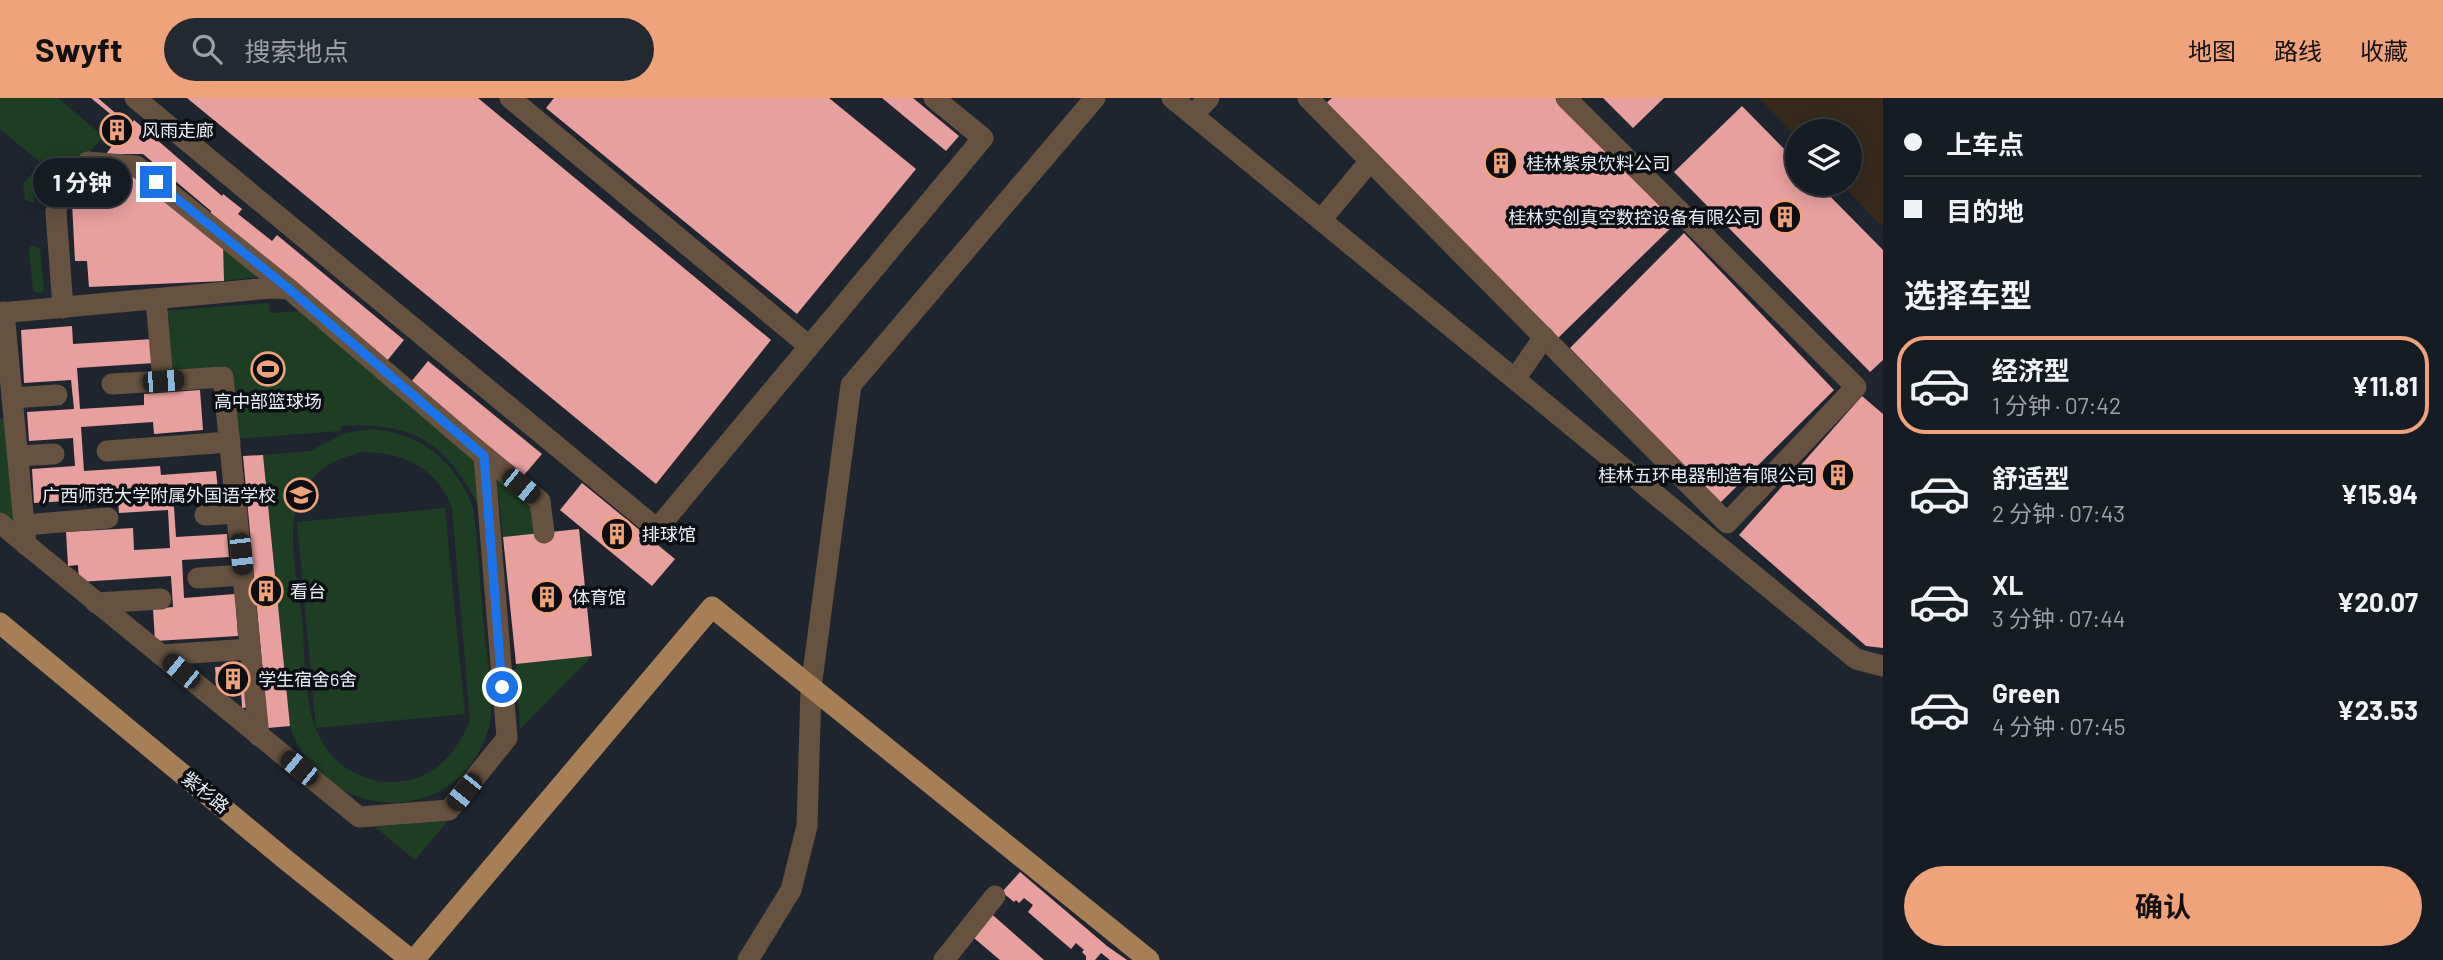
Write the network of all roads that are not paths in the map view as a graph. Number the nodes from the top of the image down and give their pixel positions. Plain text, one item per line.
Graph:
1 (135, 98) edge
2 (510, 98) edge
3 (934, 98) edge
4 (1095, 98) edge
5 (1172, 98) edge
6 (1209, 98) edge
7 (1308, 98) edge
8 (1566, 98) edge
9 (532, 105) edge
10 (1193, 115) junction
11 (1370, 161) junction
12 (1321, 220) junction
13 (289, 289) junction
14 (156, 299) junction
15 (63, 308) junction
16 (2, 312) edge
17 (1544, 337) junction
18 (809, 346) junction
19 (1515, 379) junction
20 (163, 381) junction
21 (112, 384) dead end
22 (57, 395) dead end
23 (12, 398) junction
24 (230, 442) junction
25 (107, 451) dead end
26 (54, 454) dead end
27 (18, 456) junction
28 (484, 456) junction
29 (237, 513) junction
30 (205, 516) dead end
31 (108, 518) dead end
32 (0, 523) edge
33 (544, 533) dead end
34 (25, 535) junction
35 (243, 575) junction
36 (198, 578) dead end
37 (161, 598) dead end
38 (96, 603) junction
39 (0, 623) edge
40 (250, 649) junction
41 (161, 655) junction
42 (1883, 666) edge
43 (811, 688) junction
44 (259, 736) junction
45 (995, 896) dead end
46 (413, 960) edge
47 (748, 960) edge
48 (944, 960) edge
49 (1149, 960) edge

1 - 18 street
2 - 9 street
3 - 18 street
4 - 43 street
5 - 10 street
6 - 10 street
7 - 11 street
8 - 17 street
9 - 18 street
10 - 12 street
11 - 12 street
11 - 17 street
12 - 19 street
13 - 14 street
13 - 15 street
13 - 28 street
14 - 15 street
14 - 20 street
15 - 16 street
16 - 23 street
17 - 19 street
19 - 42 street
20 - 21 street
20 - 24 street
22 - 23 street
23 - 27 street
24 - 25 street
24 - 29 street
26 - 27 street
27 - 34 street
28 - 33 street
28 - 44 street
29 - 30 street
29 - 35 street
31 - 34 street
32 - 34 street
34 - 38 street
35 - 36 street
35 - 40 street
37 - 38 street
38 - 41 street
39 - 46 main road, 紫杉路
40 - 41 street
40 - 44 street
41 - 44 street
43 - 46 main road, 紫杉路
43 - 47 street
43 - 49 main road
45 - 48 street

